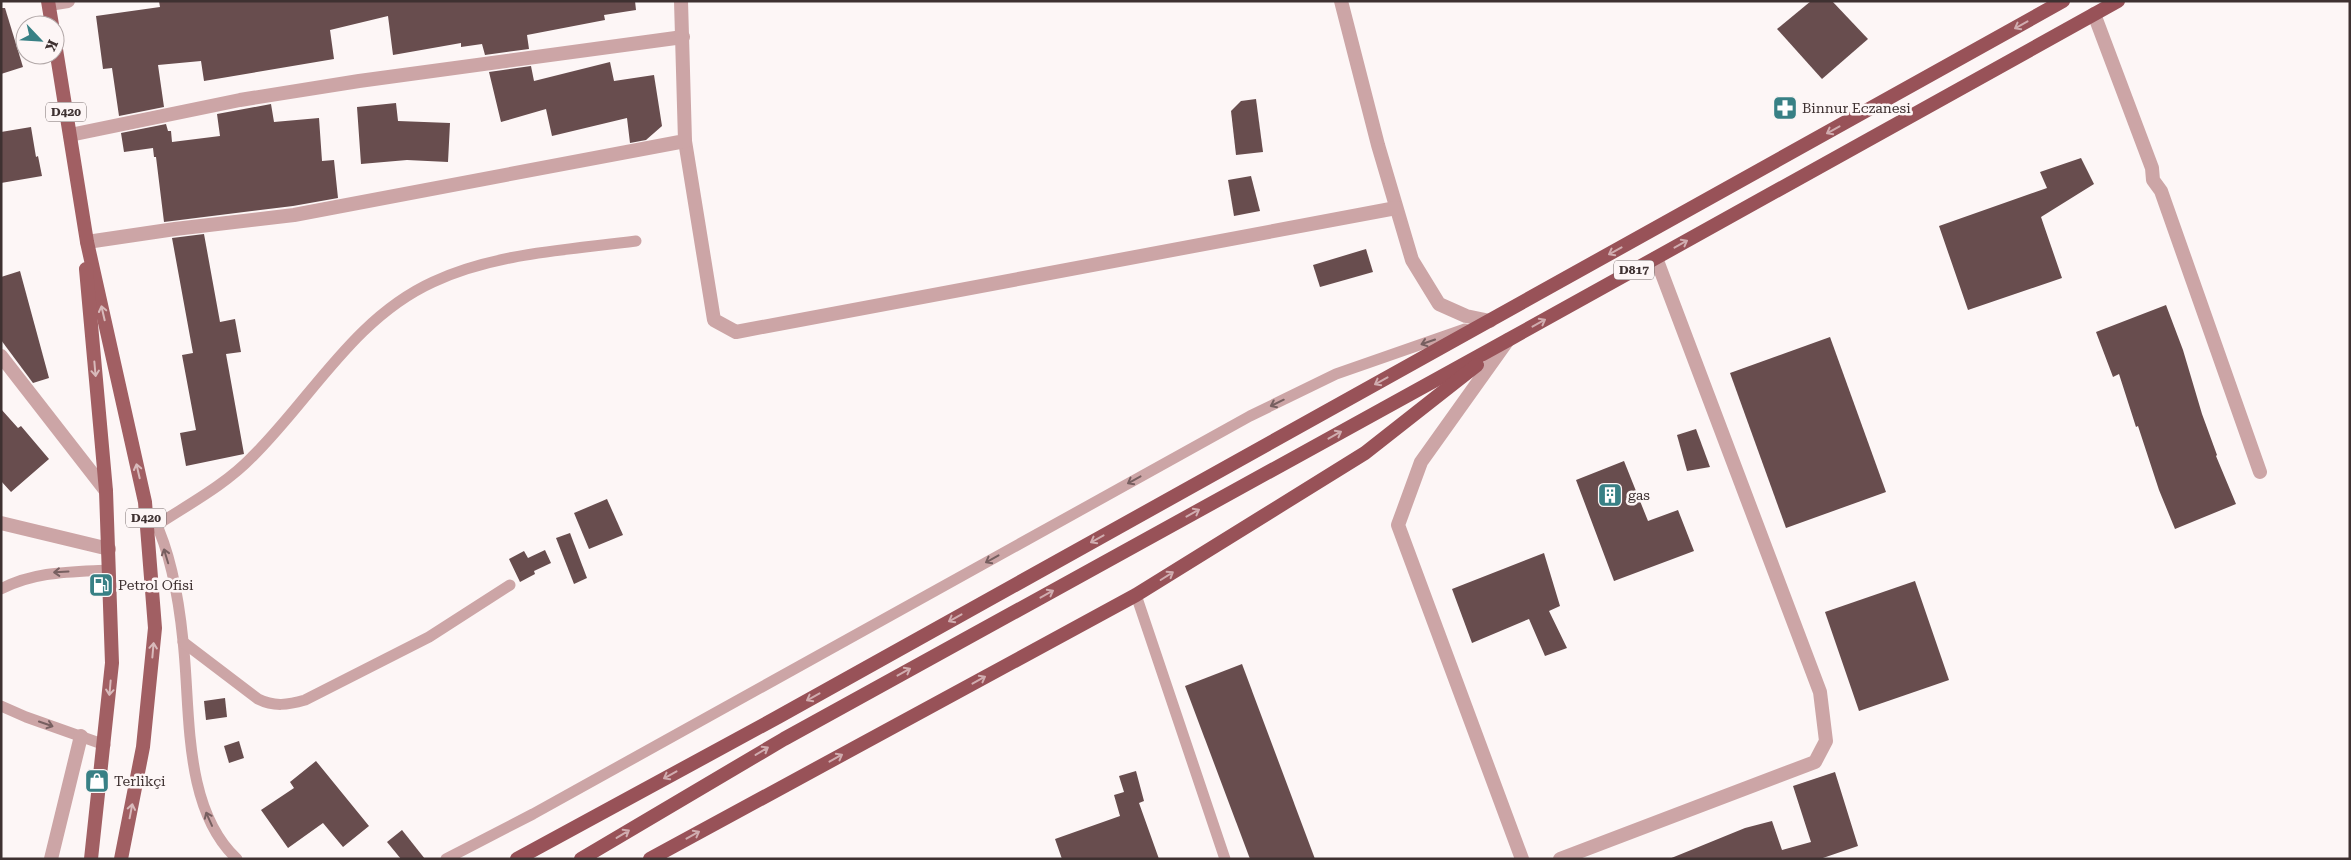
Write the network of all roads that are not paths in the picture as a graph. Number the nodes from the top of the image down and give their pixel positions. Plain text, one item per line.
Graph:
1 (68, 1) edge
2 (682, 1) edge
3 (1342, 1) edge
4 (2064, 1) edge
5 (2118, 1) edge
6 (48, 3) edge
7 (2094, 14) junction
8 (684, 37) junction
9 (59, 65) edge
10 (70, 136) junction
11 (685, 141) junction
12 (78, 181) junction
13 (1396, 208) junction
14 (636, 241) dead end
15 (88, 242) junction
16 (1656, 258) junction
17 (1490, 321) junction
18 (1508, 340) junction
19 (1, 356) edge
20 (2260, 472) dead end
21 (106, 491) junction
22 (145, 502) junction
23 (1, 523) edge
24 (157, 526) junction
25 (109, 549) junction
26 (110, 570) junction
27 (510, 585) dead end
28 (1, 589) edge
29 (1136, 595) junction
30 (183, 642) junction
31 (1, 706) edge
32 (81, 736) junction
33 (104, 745) junction
34 (52, 859) edge
35 (91, 859) edge
36 (121, 859) edge
37 (237, 859) edge
38 (446, 859) edge
39 (517, 859) edge
40 (581, 859) edge
41 (650, 859) edge
42 (1225, 859) edge
43 (1522, 859) edge
44 (1560, 859) edge

1 - 6 street
2 - 8 street
3 - 13 street
4 -> 17 highway, D817
5 - 7 highway, D817
16 -> 7 highway, D817
7 - 20 street
8 - 10 street
8 - 11 street
9 - 10 main road, D420
10 - 12 main road, D420
11 - 13 street
11 - 15 street
12 - 15 main road, D420
12 -> 21 main road, D420
13 - 17 street
14 - 24 lane
22 -> 15 main road, D420
18 -> 16 highway, D817
16 - 44 street
17 -> 38 lane
17 -> 39 highway, D817
29 -> 18 highway
40 -> 18 highway, D817
18 - 43 street
19 - 21 street
21 - 25 main road, D420
22 - 24 lane
36 -> 22 main road, D420
23 - 25 street
30 -> 24 lane
25 - 26 main road, D420
26 -> 28 lane
26 -> 33 main road, D420
27 - 30 lane
41 -> 29 highway
29 - 42 lane
37 -> 30 lane
31 -> 32 lane
32 - 33 lane
32 - 34 street
33 - 35 main road, D420

